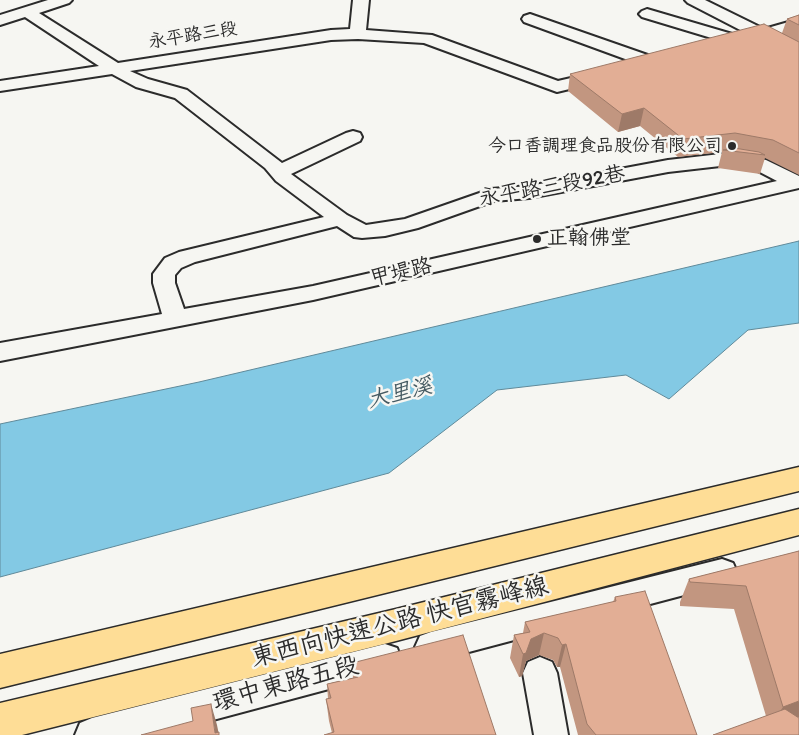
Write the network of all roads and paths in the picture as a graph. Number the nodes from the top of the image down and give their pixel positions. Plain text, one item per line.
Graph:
1 (64, 0) edge
2 (361, 0) edge
3 (693, 0) edge
4 (26, 11) junction
5 (646, 14) dead end
6 (530, 19) dead end
7 (0, 20) edge
8 (799, 24) edge
9 (358, 34) junction
10 (762, 35) junction
11 (738, 41) junction
12 (709, 48) edge
13 (799, 53) edge
14 (672, 58) edge
15 (653, 63) junction
16 (114, 68) junction
17 (0, 86) edge
18 (353, 138) dead end
19 (279, 172) junction
20 (797, 182) edge
21 (340, 219) junction
22 (174, 320) junction
23 (0, 352) edge
24 (799, 478) edge
25 (799, 522) edge
26 (751, 564) edge
27 (0, 671) edge
28 (540, 673) dead end
29 (0, 722) edge
30 (92, 735) edge
31 (550, 735) edge

1 - 4 street
2 - 9 street
3 - 10 street
4 - 7 street
4 - 16 street, 永平路三段92巷
5 - 11 street
6 - 15 street
8 - 10 street
9 - 15 street, 永平路三段
9 - 16 street, 永平路三段
10 - 11 street
10 - 13 street
11 - 12 street
14 - 15 street, 永平路三段
16 - 17 street, 永平路三段
16 - 19 street, 永平路三段92巷
18 - 19 street
19 - 21 street, 永平路三段92巷
20 - 21 street, 永平路三段92巷
20 - 22 street, 甲堤路
21 - 22 street
22 - 23 street, 甲堤路
24 - 27 highway, 東西向快速公路 快官霧峰線
25 - 29 highway, 東西向快速公路 快官霧峰線
26 - 30 street, 環中東路五段
28 - 31 street

